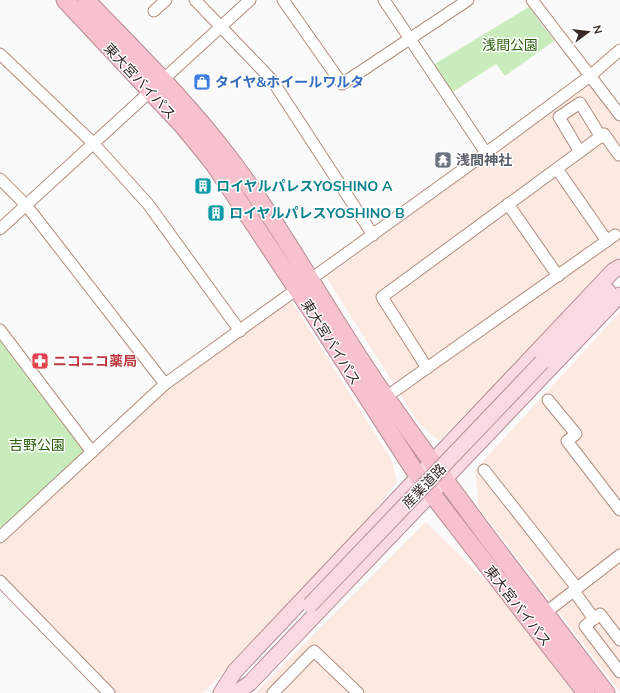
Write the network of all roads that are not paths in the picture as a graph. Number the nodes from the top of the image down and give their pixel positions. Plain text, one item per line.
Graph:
1 (65, 0) edge
2 (86, 0) edge
3 (166, 0) edge
4 (195, 0) edge
5 (250, 0) edge
6 (283, 0) edge
7 (384, 0) edge
8 (468, 0) edge
9 (532, 0) edge
10 (154, 11) dead end
11 (221, 26) junction
12 (410, 38) junction
13 (620, 50) edge
14 (0, 54) edge
15 (590, 76) junction
16 (157, 86) junction
17 (620, 114) edge
18 (601, 137) junction
19 (93, 143) junction
20 (580, 152) junction
21 (486, 153) junction
22 (619, 155) edge
23 (557, 169) junction
24 (0, 179) edge
25 (508, 204) junction
26 (26, 205) junction
27 (0, 229) edge
28 (373, 235) junction
29 (620, 267) edge
30 (558, 276) junction
31 (620, 279) edge
32 (304, 285) junction
33 (620, 295) edge
34 (0, 330) edge
35 (240, 331) junction
36 (427, 368) junction
37 (165, 384) junction
38 (386, 397) junction
39 (548, 400) dead end
40 (92, 452) junction
41 (432, 462) junction
42 (484, 470) dead end
43 (418, 476) junction
44 (445, 480) junction
45 (432, 495) junction
46 (620, 510) edge
47 (0, 537) edge
48 (620, 555) edge
49 (0, 581) edge
50 (575, 589) junction
51 (545, 613) junction
52 (594, 619) junction
53 (620, 640) edge
54 (620, 672) edge
55 (107, 692) edge
56 (221, 693) edge
57 (227, 693) edge
58 (236, 693) edge
59 (273, 693) edge
60 (358, 693) edge
61 (586, 693) edge
62 (606, 693) edge

1 - 16 highway, 東大宮バイパス
2 - 16 highway, 東大宮バイパス
3 - 10 street
4 - 11 street
5 - 11 street
6 - 12 street
7 - 12 street
8 - 12 street
9 - 15 street
11 - 16 street
11 - 28 street
12 - 21 street
13 - 15 street
14 - 19 street
15 - 17 street
15 - 21 street
16 - 19 street
16 - 32 highway, 東大宮バイパス
18 - 20 street
18 - 20 street
18 - 22 street
19 - 26 street
19 - 35 street
20 - 23 street
21 - 28 street
23 - 25 street
23 - 30 street
24 - 26 street
25 - 30 street
25 - 36 street
26 - 27 street
26 - 37 street
28 - 32 street
29 - 41 main road
30 - 36 street
31 - 57 main road, 産業道路, bridge
32 - 35 street
32 - 38 highway, 東大宮バイパス
32 - 43 highway, 東大宮バイパス
33 - 44 main road
34 - 40 street
35 - 37 street
36 - 38 street
37 - 40 street
38 - 41 highway, 東大宮バイパス
39 - 46 street
40 - 47 street
41 - 43 main road
41 - 44 highway, 東大宮バイパス
42 - 50 street
43 - 45 highway, 東大宮バイパス
43 - 56 main road
44 - 45 main road
44 - 51 highway, 東大宮バイパス
45 - 58 main road
45 - 61 highway, 東大宮バイパス
48 - 50 street
49 - 55 street
50 - 51 street
50 - 52 street
51 - 62 highway, 東大宮バイパス
52 - 53 street
52 - 54 street
59 - 60 street

